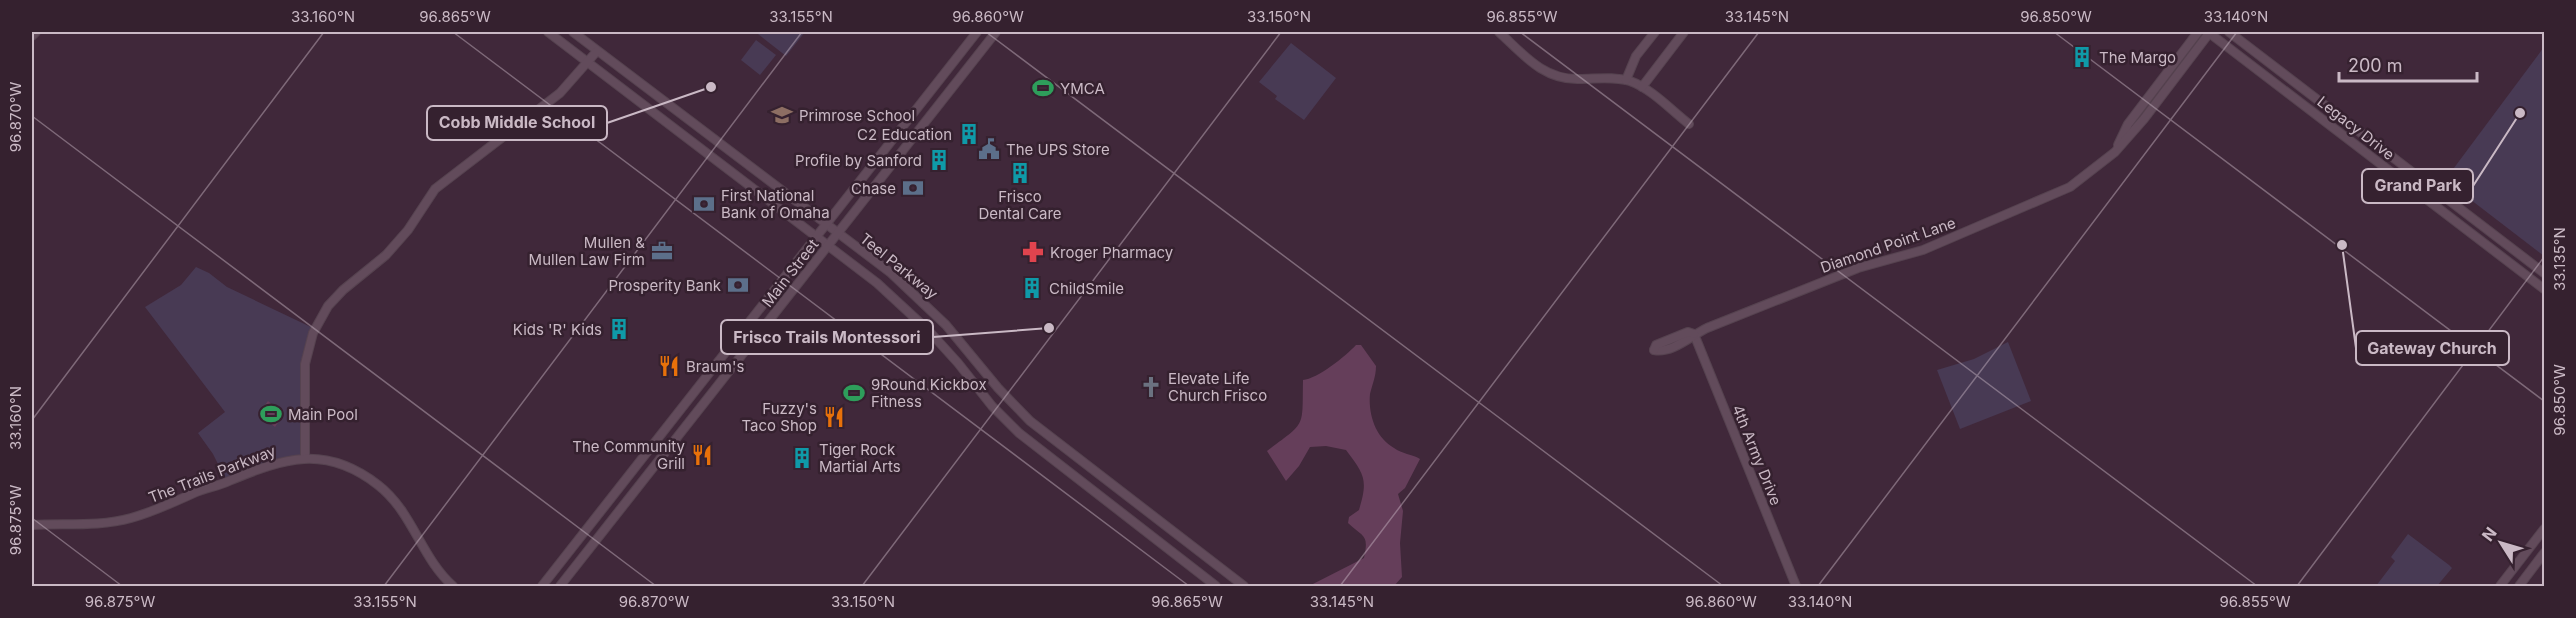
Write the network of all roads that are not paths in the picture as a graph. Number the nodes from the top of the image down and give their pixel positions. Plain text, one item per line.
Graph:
1 (36, 32) edge
2 (548, 32) edge
3 (573, 32) edge
4 (977, 32) edge
5 (996, 32) edge
6 (1499, 32) edge
7 (1655, 32) edge
8 (1684, 32) edge
9 (2198, 32) edge
10 (2209, 32) edge
11 (2229, 32) edge
12 (32, 36) edge
13 (597, 51) junction
14 (588, 62) junction
15 (1626, 80) junction
16 (1642, 87) junction
17 (682, 116) junction
18 (1689, 124) dead end
19 (674, 126) junction
20 (889, 144) junction
21 (2115, 152) junction
22 (900, 155) junction
23 (2434, 189) junction
24 (2426, 199) junction
25 (825, 225) junction
26 (838, 234) junction
27 (817, 236) junction
28 (829, 246) junction
29 (2544, 273) edge
30 (2544, 289) edge
31 (916, 294) junction
32 (904, 307) junction
33 (744, 328) junction
34 (1694, 334) joint
35 (757, 338) junction
36 (970, 352) junction
37 (958, 363) junction
38 (685, 405) junction
39 (697, 414) junction
40 (305, 458) junction
41 (1131, 500) junction
42 (1120, 513) junction
43 (32, 525) edge
44 (2544, 529) edge
45 (2544, 553) edge
46 (453, 586) edge
47 (542, 586) edge
48 (560, 586) edge
49 (1216, 586) edge
50 (1244, 586) edge
51 (1796, 586) edge
52 (2500, 586) edge
53 (2519, 586) edge

1 - 12 main road
2 - 14 main road, Teel Parkway
3 - 13 main road, Teel Parkway
4 - 20 main road, Main Street
5 - 22 main road, Main Street
6 - 15 main road
7 - 15 main road
8 - 16 main road
9 - 21 main road, Diamond Point Lane
10 - 21 main road, Diamond Point Lane
10 - 24 main road, Legacy Drive
11 - 23 main road, Legacy Drive
13 - 14 main road
13 - 17 main road, Teel Parkway
14 - 19 main road, Teel Parkway
14 - 40 main road
15 - 16 main road
16 - 18 main road
17 - 19 main road
17 - 25 main road, Teel Parkway
19 - 27 main road, Teel Parkway
20 - 22 main road
20 - 25 main road, Main Street
21 - 34 main road, Diamond Point Lane
22 - 26 main road, Main Street
23 - 24 main road
23 - 29 main road, Legacy Drive
24 - 30 main road, Legacy Drive
25 - 26 main road, Teel Parkway
25 - 27 main road, Main Street
26 - 28 main road, Main Street
26 - 31 main road, Teel Parkway
27 - 28 main road, Teel Parkway
27 - 33 main road, Main Street
28 - 32 main road, Teel Parkway
28 - 35 main road, Main Street
31 - 32 main road
31 - 36 main road, Teel Parkway
32 - 37 main road, Teel Parkway
33 - 35 main road
33 - 38 main road, Main Street
34 - 51 main road, 4th Army Drive
35 - 39 main road, Main Street
36 - 37 main road
36 - 41 main road, Teel Parkway
37 - 42 main road, Teel Parkway
38 - 39 main road
38 - 47 main road, Main Street
39 - 48 main road, Main Street
40 - 43 main road, The Trails Parkway
40 - 46 main road, The Trails Parkway
41 - 42 main road
41 - 50 main road, Teel Parkway
42 - 49 main road, Teel Parkway
44 - 52 main road
45 - 53 main road

